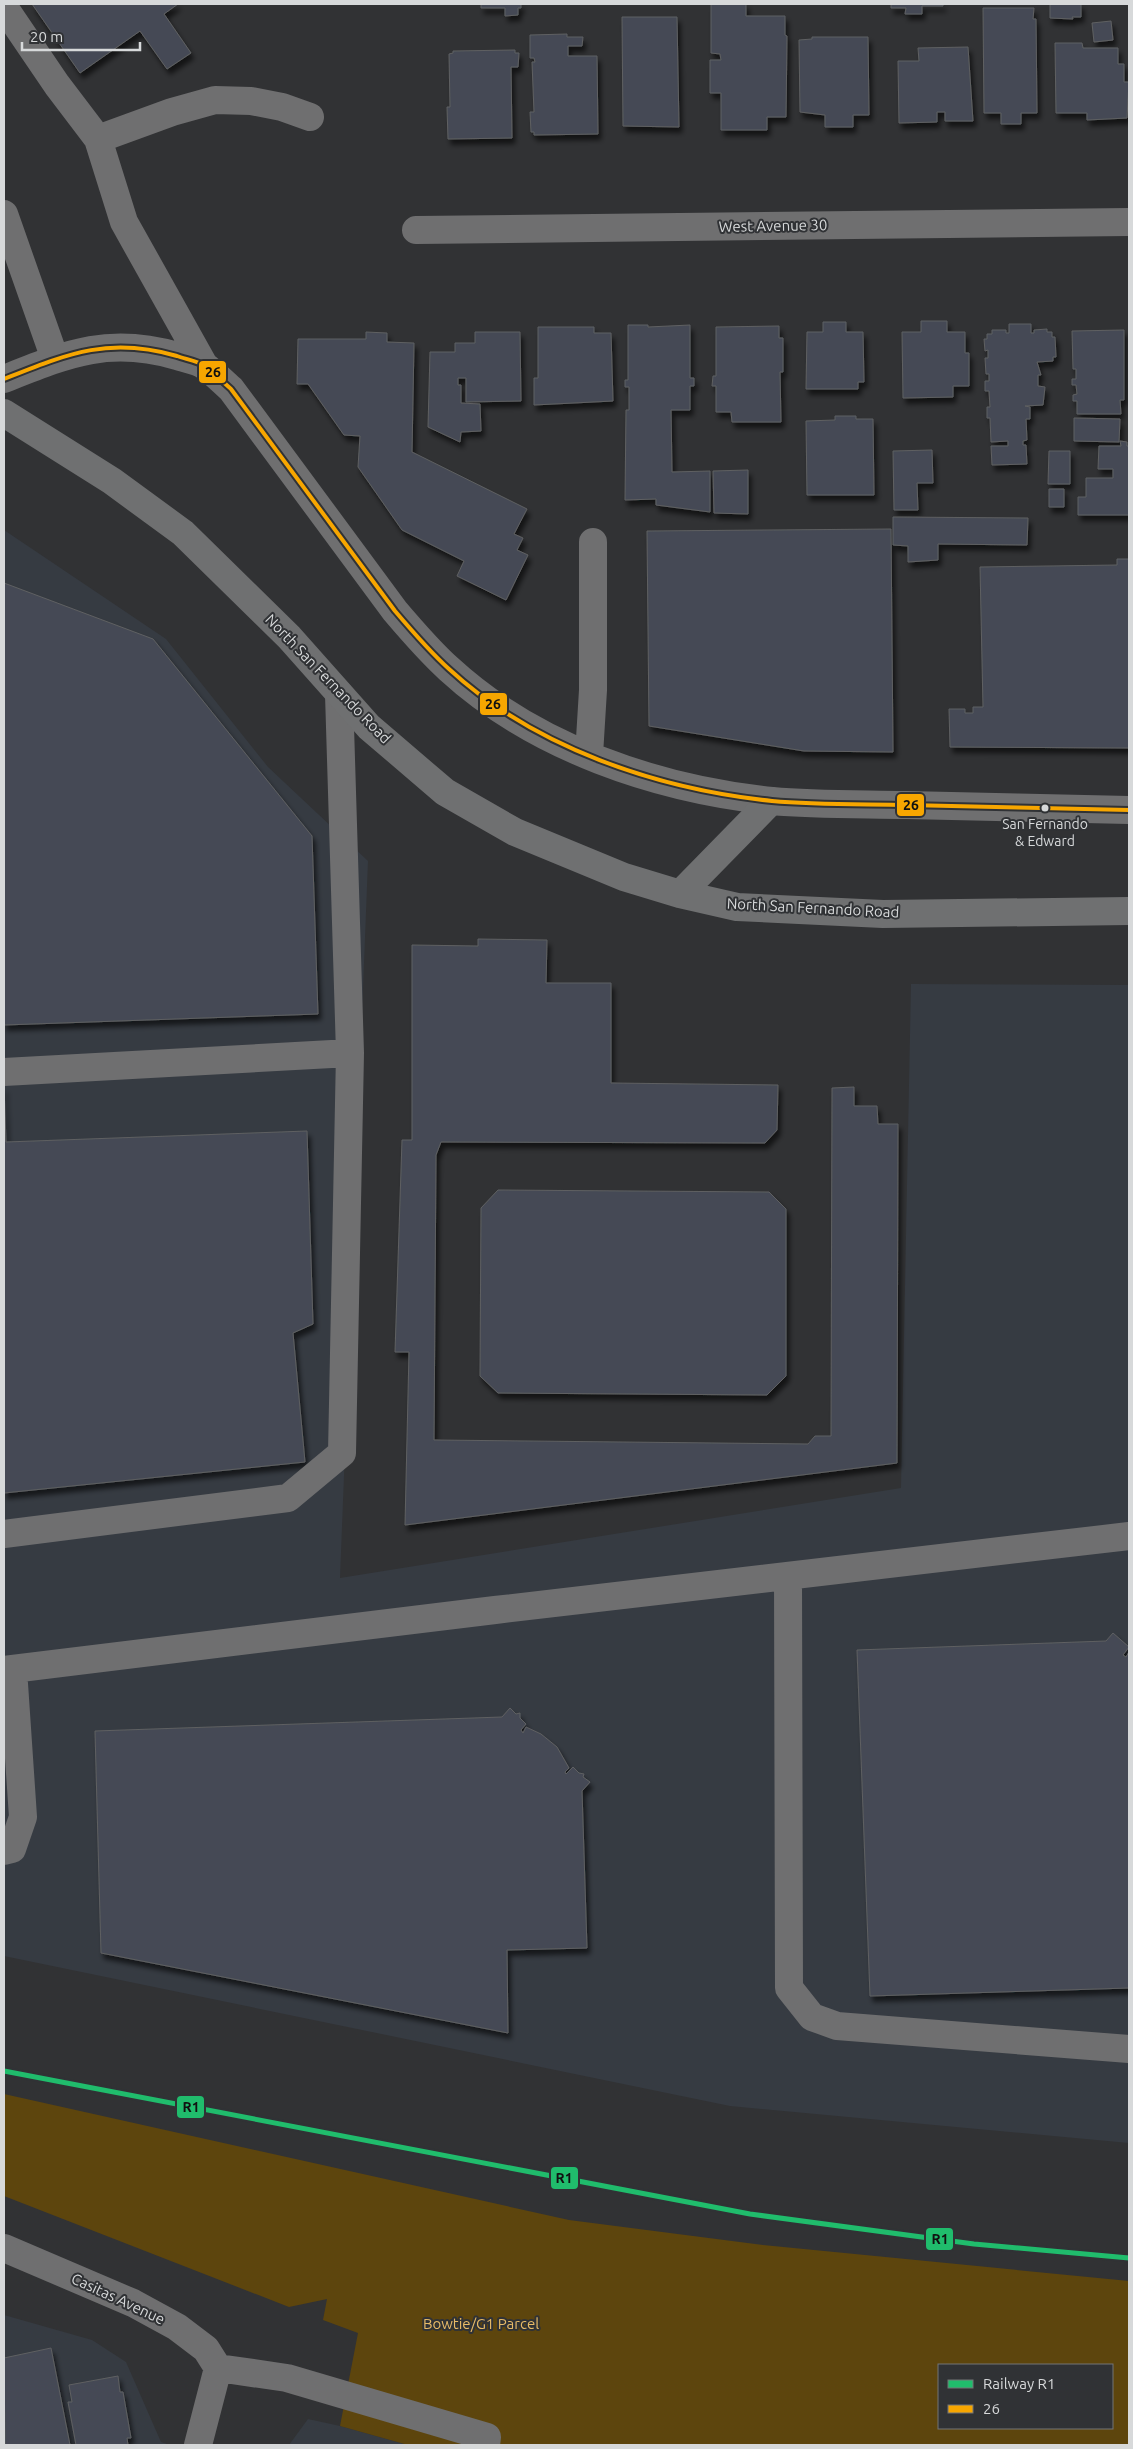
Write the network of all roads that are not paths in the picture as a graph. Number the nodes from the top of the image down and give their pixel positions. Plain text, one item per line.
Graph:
1 (4, 7) edge
2 (310, 117) dead end
3 (98, 138) junction
4 (4, 214) edge
5 (1129, 222) edge
6 (416, 230) dead end
7 (55, 359) junction
8 (204, 364) junction
9 (4, 379) edge
10 (4, 413) edge
11 (593, 542) dead end
12 (339, 694) junction
13 (589, 755) junction
14 (771, 801) junction
15 (1129, 810) edge
16 (680, 894) junction
17 (1129, 911) edge
18 (350, 1053) junction
19 (4, 1072) edge
20 (4, 1534) edge
21 (1129, 1536) edge
22 (788, 1576) junction
23 (8, 1670) edge
24 (4, 1851) edge
25 (1129, 2049) edge
26 (4, 2248) edge
27 (218, 2368) junction
28 (198, 2445) edge
29 (486, 2445) edge

1 - 3 street
2 - 3 street
3 - 8 street
4 - 7 street
5 - 6 street, West Avenue 30
7 - 8 street
7 - 9 street
8 - 13 street
10 - 12 main road, North San Fernando Road
11 - 13 street
12 - 16 main road, North San Fernando Road
12 - 18 street
13 - 14 street
14 - 15 street
14 - 16 main road
16 - 17 main road, North San Fernando Road
18 - 19 street
18 - 20 street
21 - 22 street
22 - 23 street
22 - 25 street
23 - 24 street
26 - 27 street, Casitas Avenue
27 - 28 street
27 - 29 street

